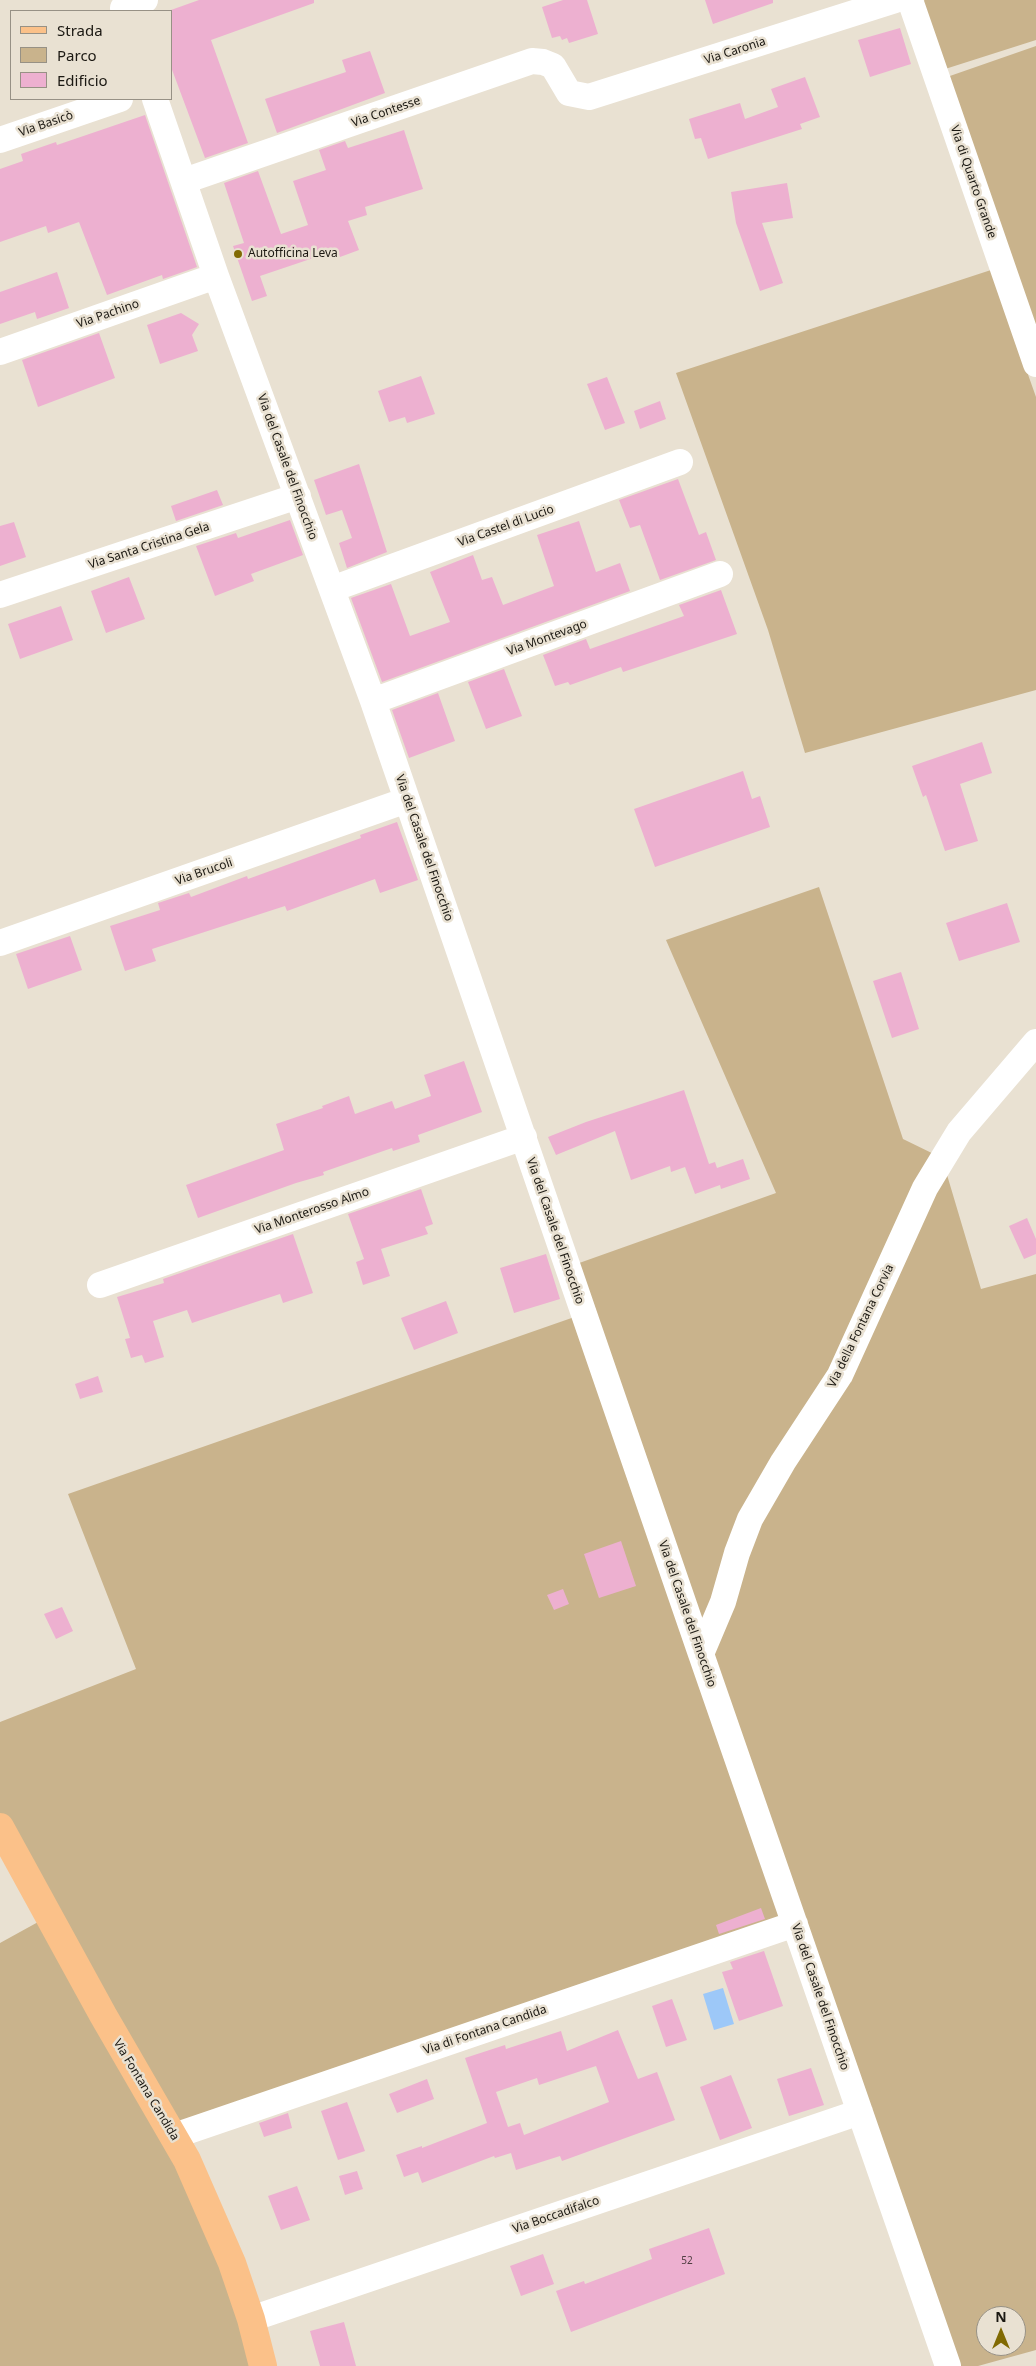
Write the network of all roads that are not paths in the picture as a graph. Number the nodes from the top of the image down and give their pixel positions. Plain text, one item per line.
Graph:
1 (895, 0) edge
2 (910, 0) edge
3 (574, 95) joint
4 (117, 100) edge
5 (155, 100) edge
6 (0, 140) edge
7 (184, 181) junction
8 (216, 276) junction
9 (0, 352) edge
10 (1036, 364) edge
11 (680, 462) dead end
12 (298, 496) junction
13 (720, 574) dead end
14 (332, 590) junction
15 (0, 595) edge
16 (373, 701) junction
17 (407, 800) junction
18 (0, 943) edge
19 (1036, 1042) edge
20 (524, 1137) junction
21 (100, 1285) dead end
22 (700, 1654) junction
23 (0, 1826) edge
24 (795, 1924) junction
25 (860, 2112) junction
26 (174, 2136) junction
27 (251, 2319) junction
28 (263, 2366) edge
29 (948, 2366) edge

1 - 3 street, Via Caronia
2 - 10 street, Via di Quarto Grande
3 - 7 street, Via Contesse
4 - 6 street, Via Basicò
5 - 7 street, Via del Casale del Finocchio
7 - 8 street, Via del Casale del Finocchio
8 - 9 street, Via Pachino
8 - 12 street, Via del Casale del Finocchio
11 - 14 street, Via Castel di Lucio
12 - 14 street, Via del Casale del Finocchio
12 - 15 street, Via Santa Cristina Gela
13 - 16 street, Via Montevago
14 - 16 street, Via del Casale del Finocchio
16 - 17 street, Via del Casale del Finocchio
17 - 18 street, Via Brucoli
17 - 20 street, Via del Casale del Finocchio
19 - 22 street, Via della Fontana Corvia
20 - 21 street, Via Monterosso Almo
20 - 22 street, Via del Casale del Finocchio
22 - 24 street, Via del Casale del Finocchio
23 - 26 main road, Via Fontana Candida
24 - 25 street, Via del Casale del Finocchio
24 - 26 street, Via di Fontana Candida
25 - 27 street, Via Boccadifalco
25 - 29 street, Via del Casale del Finocchio
26 - 27 main road, Via Fontana Candida
27 - 28 main road, Via Fontana Candida

